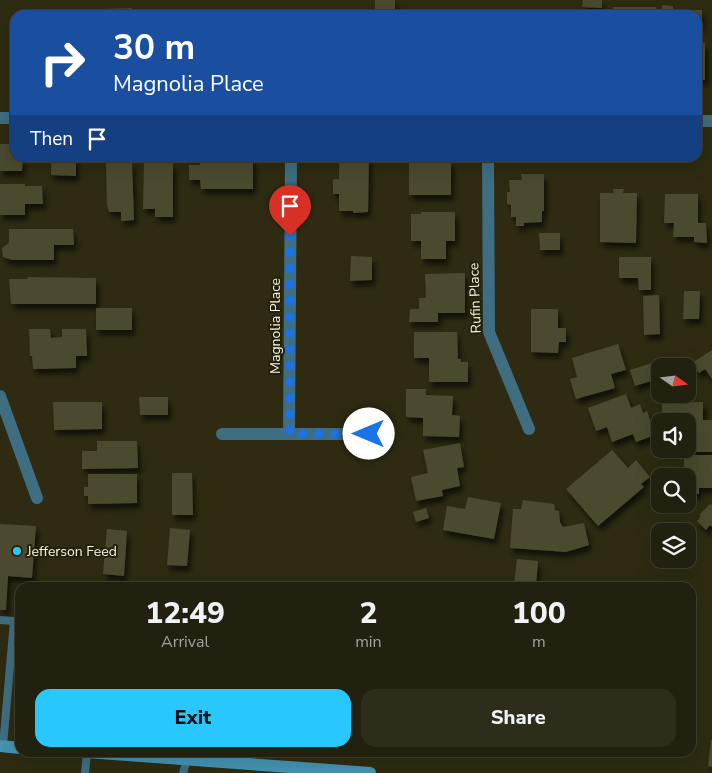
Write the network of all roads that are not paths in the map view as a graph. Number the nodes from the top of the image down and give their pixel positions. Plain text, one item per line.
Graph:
1 (290, 162) edge
2 (488, 162) edge
3 (0, 396) edge
4 (530, 429) dead end
5 (222, 434) dead end
6 (290, 434) junction
7 (369, 434) dead end
8 (37, 498) dead end
9 (0, 620) edge
10 (2, 746) edge
11 (15, 747) edge
12 (87, 757) edge
13 (150, 757) edge
14 (187, 760) junction
15 (85, 773) edge
16 (183, 773) edge
17 (370, 773) edge

1 - 6 street, Magnolia Place
2 - 4 street, Rufin Place
3 - 8 street
5 - 6 street
6 - 7 street
9 - 10 lane
10 - 11 main road
12 - 15 lane
13 - 14 main road
14 - 16 lane
14 - 17 main road

